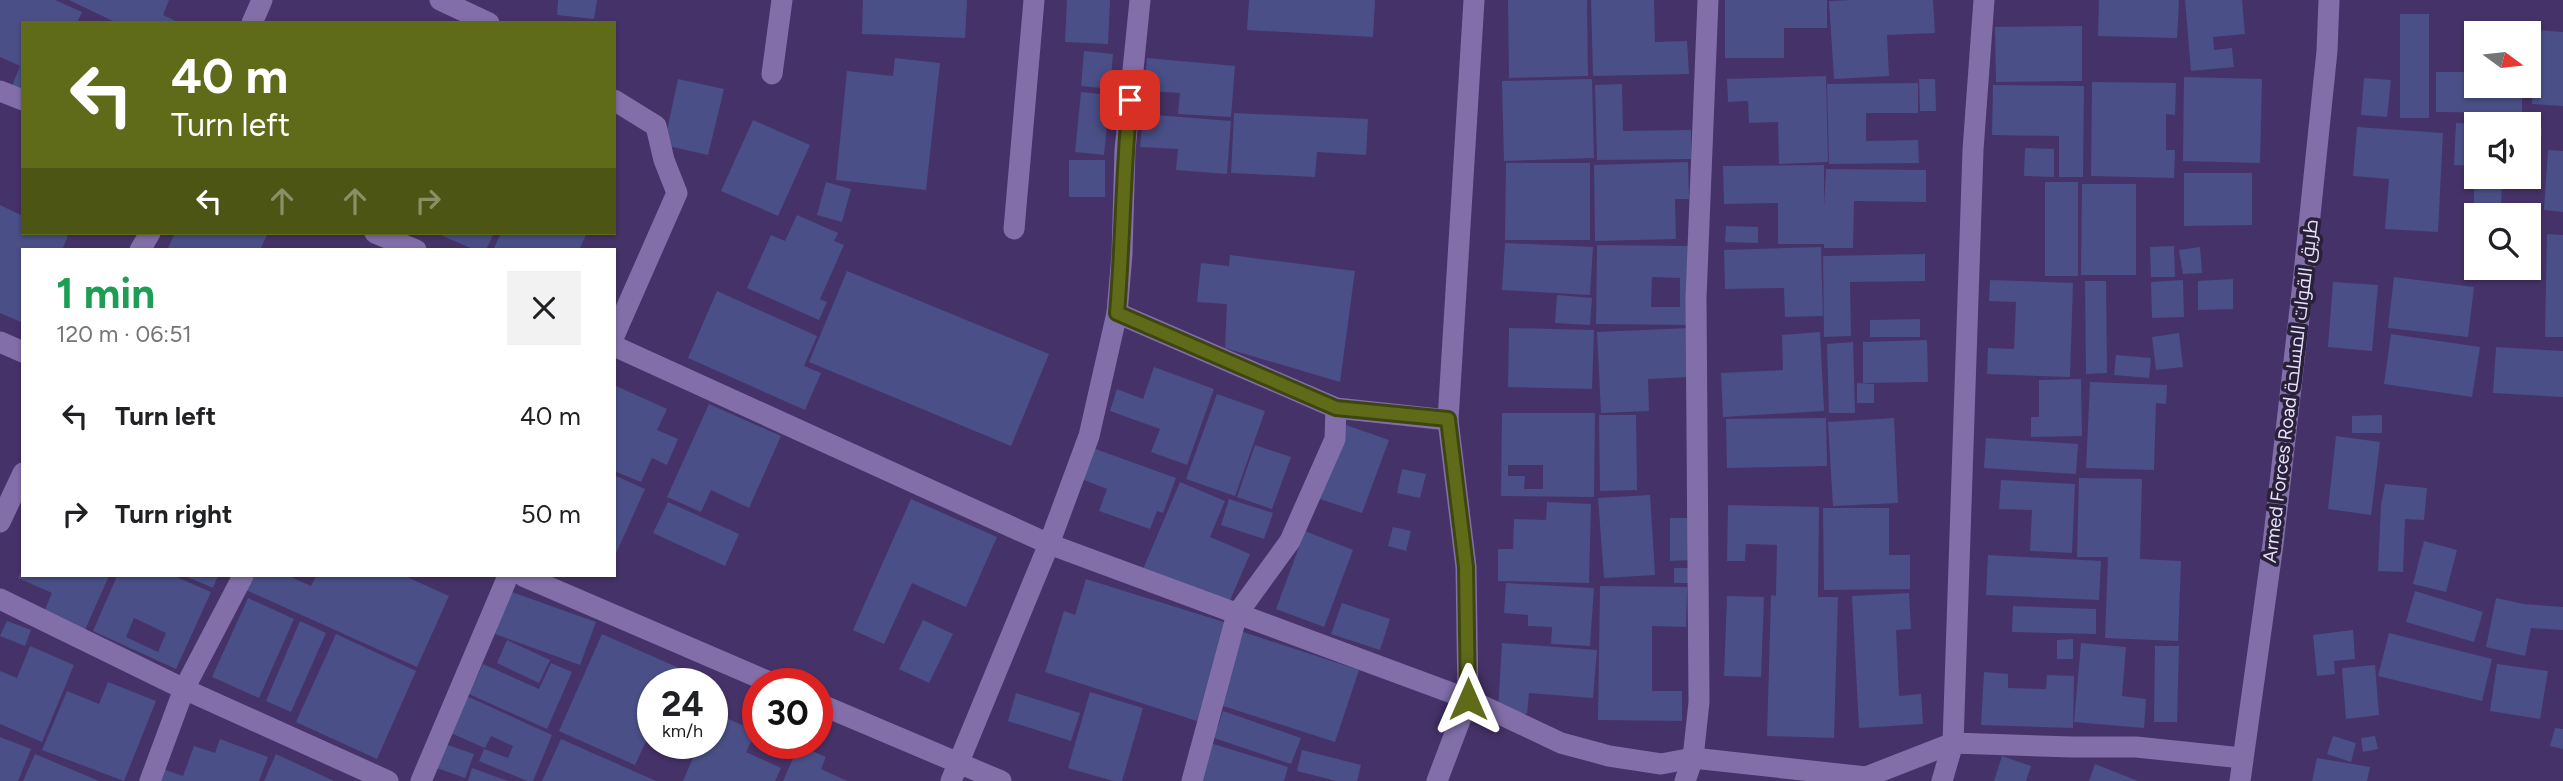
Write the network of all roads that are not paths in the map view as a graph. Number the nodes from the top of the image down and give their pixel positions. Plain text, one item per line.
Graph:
1 (262, 0) edge
2 (440, 0) edge
3 (782, 0) edge
4 (1034, 0) edge
5 (1140, 0) edge
6 (1474, 0) edge
7 (1708, 0) edge
8 (1984, 0) edge
9 (2329, 0) edge
10 (253, 21) edge
11 (485, 21) edge
12 (772, 74) dead end
13 (0, 91) edge
14 (21, 99) edge
15 (616, 101) edge
16 (1014, 229) dead end
17 (1117, 313) junction
18 (616, 331) edge
19 (0, 342) edge
20 (616, 347) edge
21 (21, 351) edge
22 (1336, 408) junction
23 (1448, 419) junction
24 (21, 477) edge
25 (0, 522) edge
26 (1049, 544) junction
27 (242, 577) edge
28 (508, 577) edge
29 (525, 577) edge
30 (0, 599) edge
31 (1237, 614) junction
32 (742, 670) edge
33 (184, 689) junction
34 (1468, 699) junction
35 (833, 711) edge
36 (1953, 743) junction
37 (1693, 758) junction
38 (2242, 758) junction
39 (955, 772) edge
40 (150, 781) edge
41 (388, 781) edge
42 (421, 781) edge
43 (1002, 781) edge
44 (1192, 781) edge
45 (1437, 781) edge
46 (1685, 781) edge
47 (1942, 781) edge
48 (2239, 781) edge

1 - 10 street
2 - 11 street
3 - 12 street
4 - 16 street
5 - 17 street
6 - 23 street
7 - 37 street
8 - 36 street
9 - 38 street, Armed Forces Road طريق القوات المسلحة
13 - 14 street
15 - 18 street
17 - 22 street
17 - 26 street
19 - 21 street
20 - 26 street
22 - 23 street
22 - 31 street
23 - 34 street
24 - 25 street
26 - 31 street
26 - 39 street
27 - 33 street
28 - 42 street
29 - 32 street
30 - 33 street
31 - 34 street
31 - 44 street
33 - 40 street
33 - 41 street
34 - 37 street
34 - 45 street
35 - 39 street
36 - 37 street
36 - 38 street
36 - 47 street
37 - 46 street
38 - 48 street, Armed Forces Road طريق القوات المسلحة
39 - 43 street

